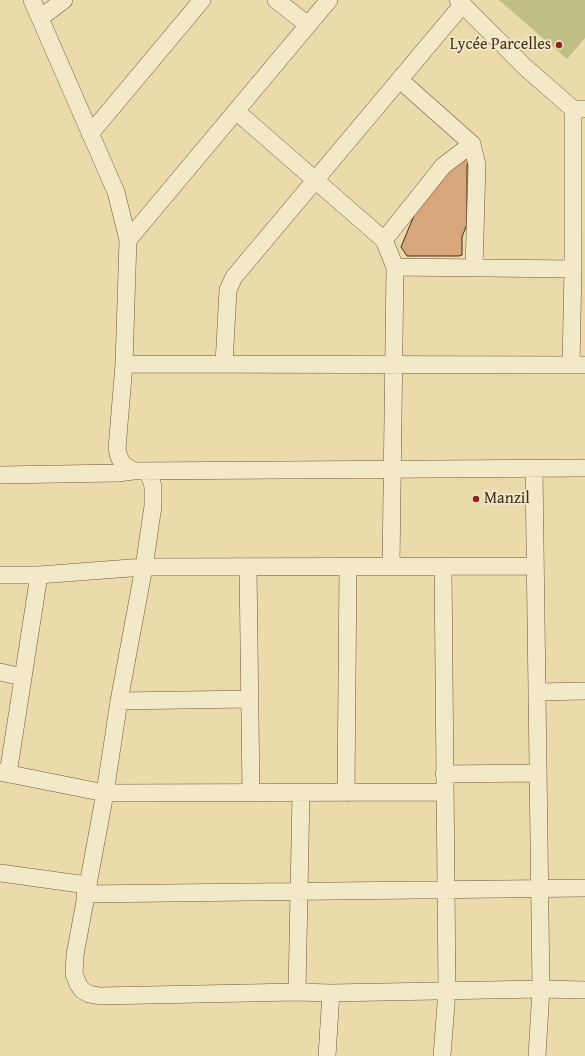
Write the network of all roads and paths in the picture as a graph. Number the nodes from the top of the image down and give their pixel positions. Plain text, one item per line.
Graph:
1 (32, 0) edge
2 (64, 0) edge
3 (202, 0) edge
4 (276, 0) edge
5 (329, 0) edge
6 (460, 2) edge
7 (40, 18) junction
8 (308, 25) junction
9 (400, 80) junction
10 (579, 109) edge
11 (236, 111) junction
12 (90, 134) junction
13 (472, 144) junction
14 (315, 179) junction
15 (128, 240) junction
16 (384, 240) junction
17 (395, 267) junction
18 (474, 268) junction
19 (573, 269) junction
20 (124, 364) junction
21 (224, 364) junction
22 (394, 365) junction
23 (578, 365) edge
24 (585, 468) edge
25 (392, 469) junction
26 (534, 469) junction
27 (141, 471) junction
28 (0, 475) edge
29 (248, 566) junction
30 (348, 566) junction
31 (391, 566) junction
32 (443, 566) junction
33 (535, 566) junction
34 (144, 567) junction
35 (0, 575) edge
36 (40, 575) junction
37 (0, 672) edge
38 (23, 677) junction
39 (585, 691) edge
40 (537, 692) junction
41 (250, 699) junction
42 (119, 701) junction
43 (4, 773) edge
44 (538, 773) junction
45 (444, 774) junction
46 (444, 792) junction
47 (251, 793) junction
48 (301, 793) junction
49 (346, 793) junction
50 (105, 794) junction
51 (0, 873) edge
52 (540, 888) junction
53 (585, 888) edge
54 (86, 889) junction
55 (445, 890) junction
56 (298, 892) junction
57 (541, 989) junction
58 (585, 990) edge
59 (446, 991) junction
60 (297, 992) junction
61 (330, 993) junction
62 (327, 1056) edge
63 (442, 1056) edge
64 (537, 1056) edge

1 - 7 street
2 - 7 street
3 - 12 street
4 - 8 street
5 - 8 street
6 - 9 street
6 - 10 street
7 - 12 street
8 - 11 street
9 - 13 street
9 - 14 street
10 - 19 street
11 - 14 street
11 - 15 street
12 - 15 street
13 - 16 street
13 - 18 street
14 - 16 street
14 - 21 street
15 - 20 street
16 - 17 street
17 - 18 street
17 - 22 street
18 - 19 street
19 - 23 street
20 - 21 street
20 - 27 street
21 - 22 street
22 - 23 street
22 - 25 street
24 - 26 street
25 - 26 street
25 - 27 street
25 - 31 street
26 - 33 street
27 - 28 street
27 - 34 street
29 - 30 street
29 - 34 street
29 - 41 street
30 - 31 street
30 - 49 street
31 - 32 street
32 - 33 street
32 - 45 street
33 - 40 street
34 - 36 street
34 - 42 street
35 - 36 street
36 - 38 street
37 - 38 street
38 - 43 street
39 - 40 street
40 - 44 street
41 - 42 street
41 - 47 street
42 - 50 street
43 - 50 street
44 - 45 street
44 - 52 street
45 - 46 street
46 - 49 street
46 - 55 street
47 - 48 street
47 - 50 street
48 - 49 street
48 - 56 street
50 - 54 street
51 - 54 street
52 - 53 street
52 - 55 street
52 - 57 street
54 - 56 street
54 - 60 street
55 - 56 street
55 - 59 street
56 - 60 street
57 - 58 street
57 - 59 street
57 - 64 street
59 - 61 street
59 - 63 street
60 - 61 street
61 - 62 street

